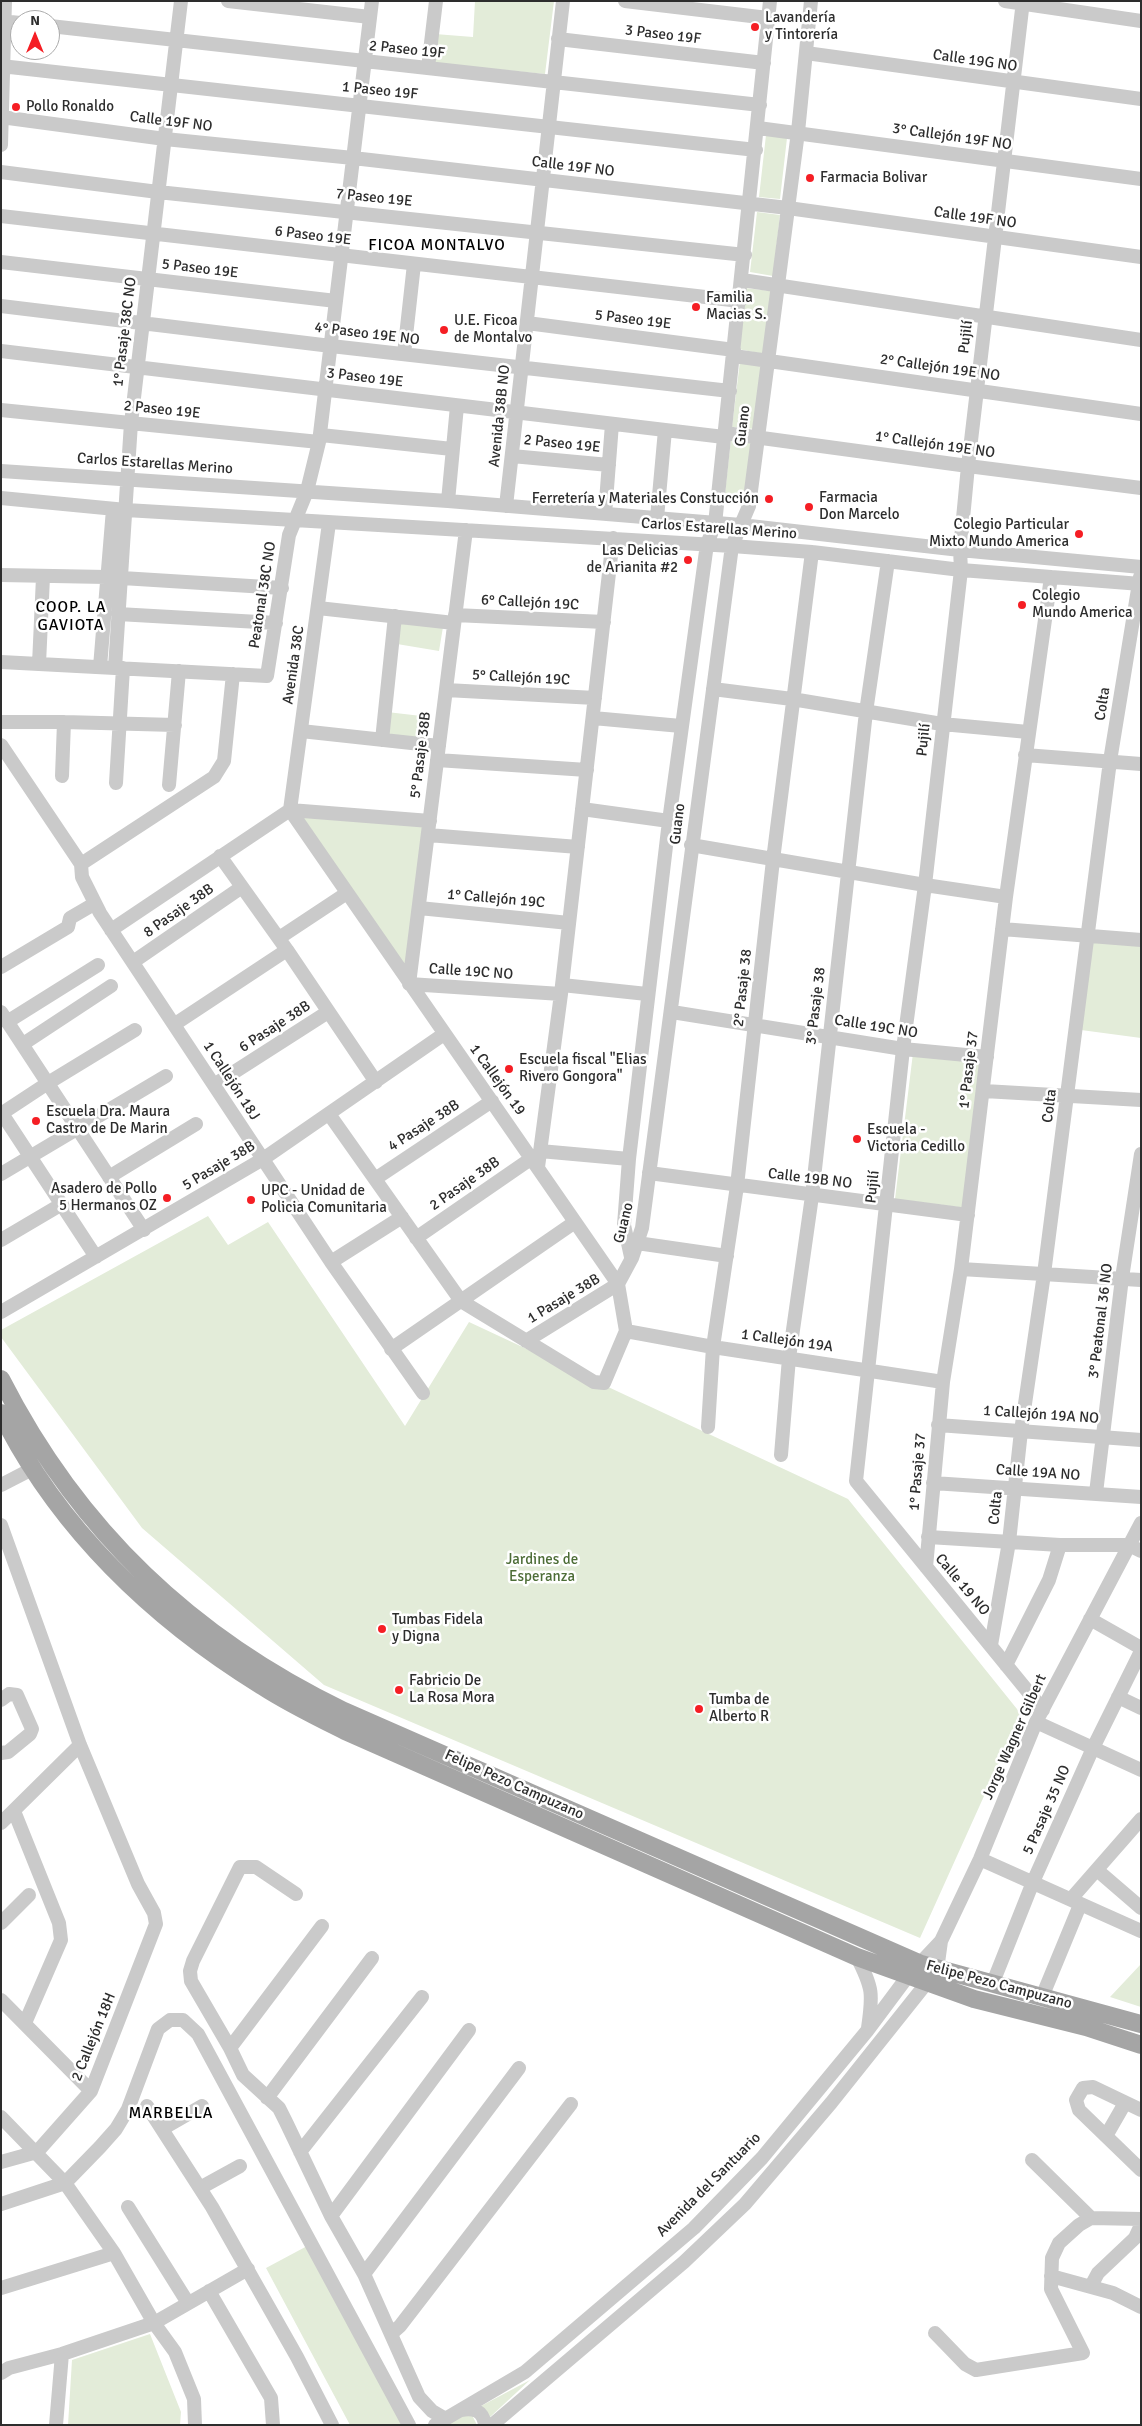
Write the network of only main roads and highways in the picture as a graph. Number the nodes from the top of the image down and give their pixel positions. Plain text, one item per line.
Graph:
1 (1, 1379) edge
2 (1, 1414) edge
3 (923, 1973) junction
4 (1141, 2024) edge
5 (1141, 2044) edge

1 - 3 main road, Felipe Pezo Campuzano
2 - 3 main road, Felipe Pezo Campuzano
3 - 4 main road, Felipe Pezo Campuzano
3 - 5 main road, Felipe Pezo Campuzano

